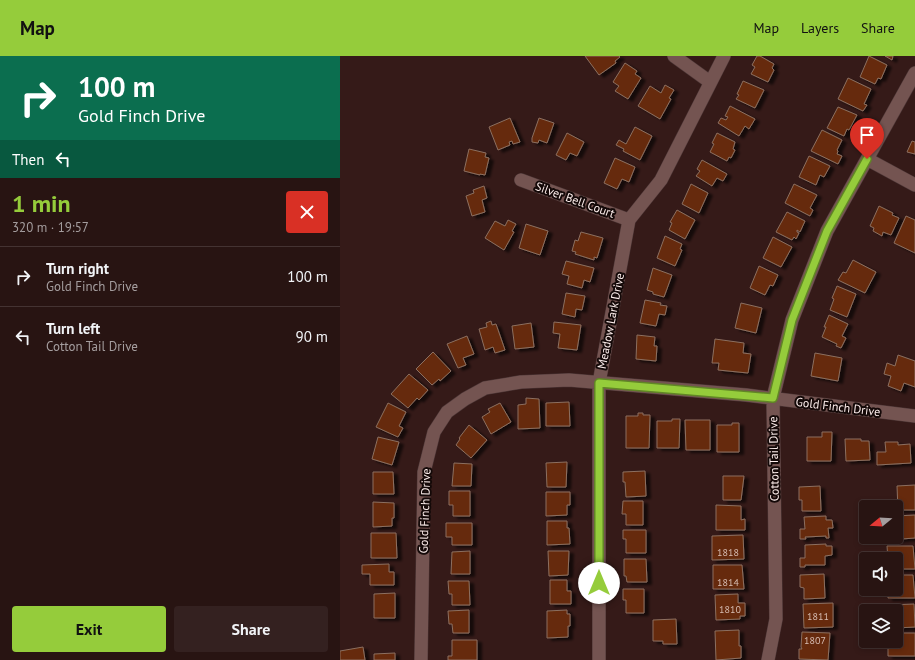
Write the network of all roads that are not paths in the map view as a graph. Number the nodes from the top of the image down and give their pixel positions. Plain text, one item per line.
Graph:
1 (674, 56) edge
2 (724, 56) edge
3 (915, 73) edge
4 (710, 82) junction
5 (867, 159) junction
6 (521, 180) dead end
7 (915, 184) edge
8 (629, 220) junction
9 (599, 383) junction
10 (773, 398) junction
11 (915, 416) edge
12 (421, 660) edge
13 (599, 660) edge
14 (768, 660) edge

1 - 4 street
2 - 4 street, Meadow Lark Drive
3 - 5 street, Cotton Tail Drive
4 - 8 street, Meadow Lark Drive
5 - 7 street
5 - 10 street, Cotton Tail Drive
6 - 8 street, Silver Bell Court
8 - 9 street, Meadow Lark Drive
9 - 10 street, Gold Finch Drive
9 - 12 street, Gold Finch Drive
9 - 13 street, Meadow Lark Drive
10 - 11 street, Gold Finch Drive
10 - 14 street, Cotton Tail Drive

